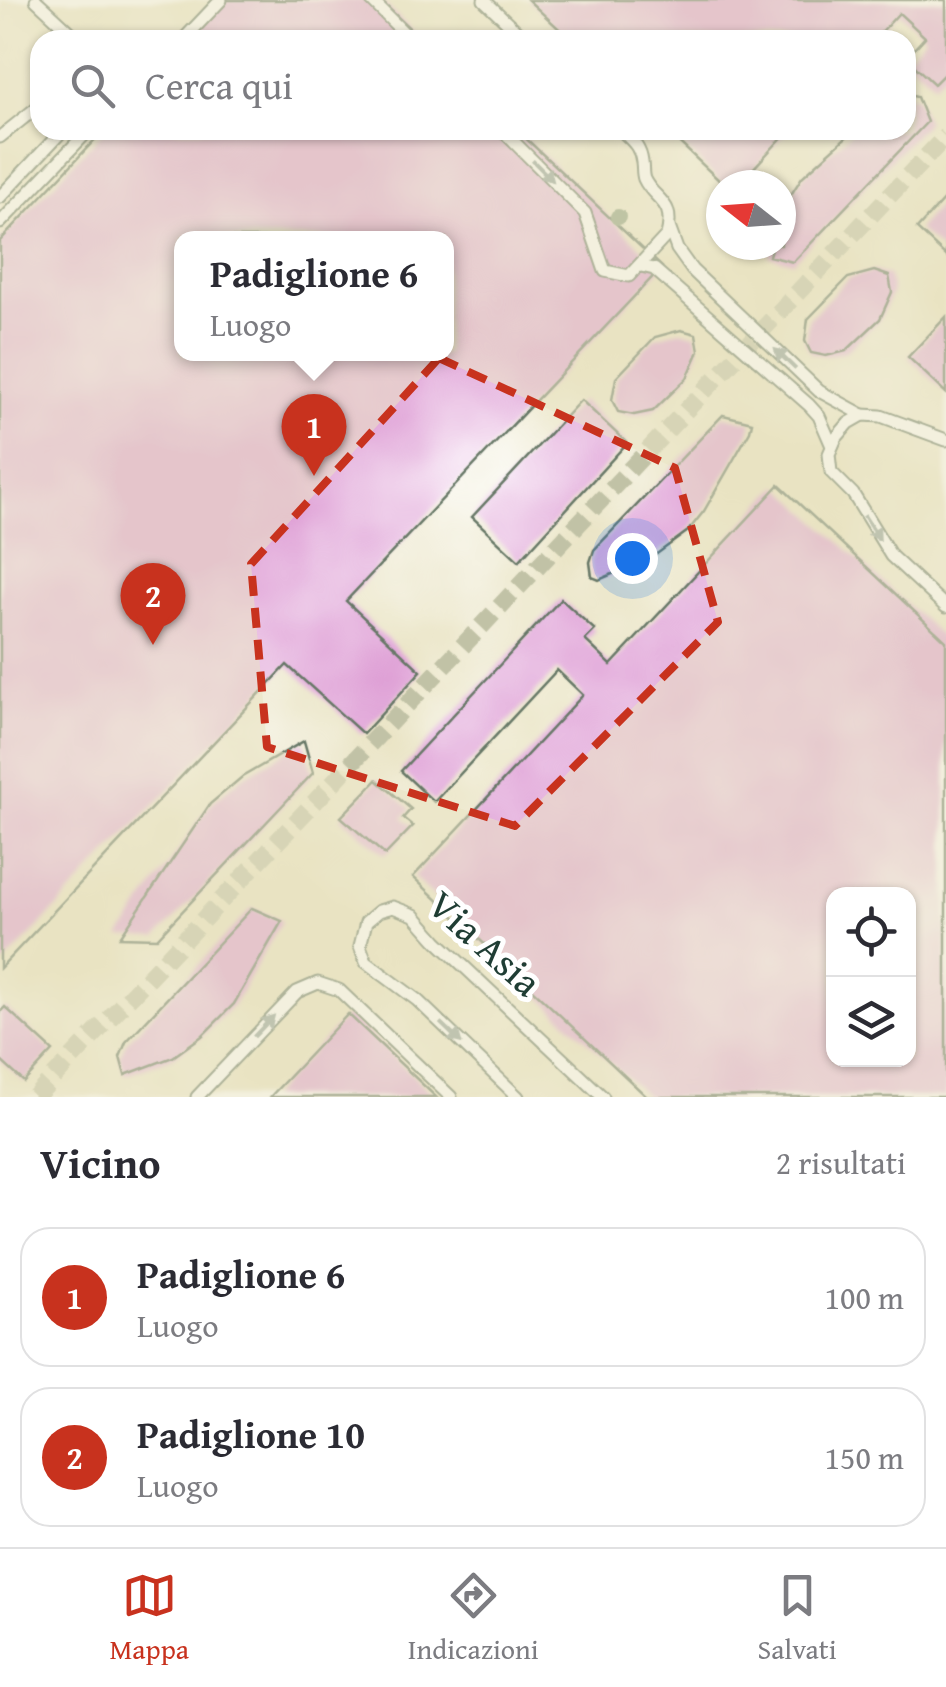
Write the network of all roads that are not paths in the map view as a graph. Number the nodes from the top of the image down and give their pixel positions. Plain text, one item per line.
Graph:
1 (36, 0) edge
2 (221, 0) edge
3 (371, 0) edge
4 (484, 0) edge
5 (68, 30) edge
6 (192, 30) edge
7 (402, 30) edge
8 (516, 30) edge
9 (30, 113) edge
10 (0, 136) edge
11 (54, 140) edge
12 (79, 140) edge
13 (512, 140) edge
14 (632, 140) edge
15 (0, 197) edge
16 (0, 223) edge
17 (669, 226) junction
18 (640, 266) junction
19 (863, 415) junction
20 (946, 440) edge
21 (832, 446) junction
22 (946, 607) edge
23 (197, 1097) edge
24 (451, 1097) edge
25 (518, 1097) edge
26 (603, 1097) edge

1 - 5 lane
2 - 6 lane
3 - 7 lane
4 - 8 lane
9 - 10 lane
11 - 15 lane
12 - 16 lane
13 -> 18 lane
14 - 17 lane
17 - 18 lane
19 -> 17 lane
18 - 21 lane
19 - 20 lane
19 - 21 lane
21 -> 22 lane
23 -> 24 lane
26 -> 25 lane, Via Asia

